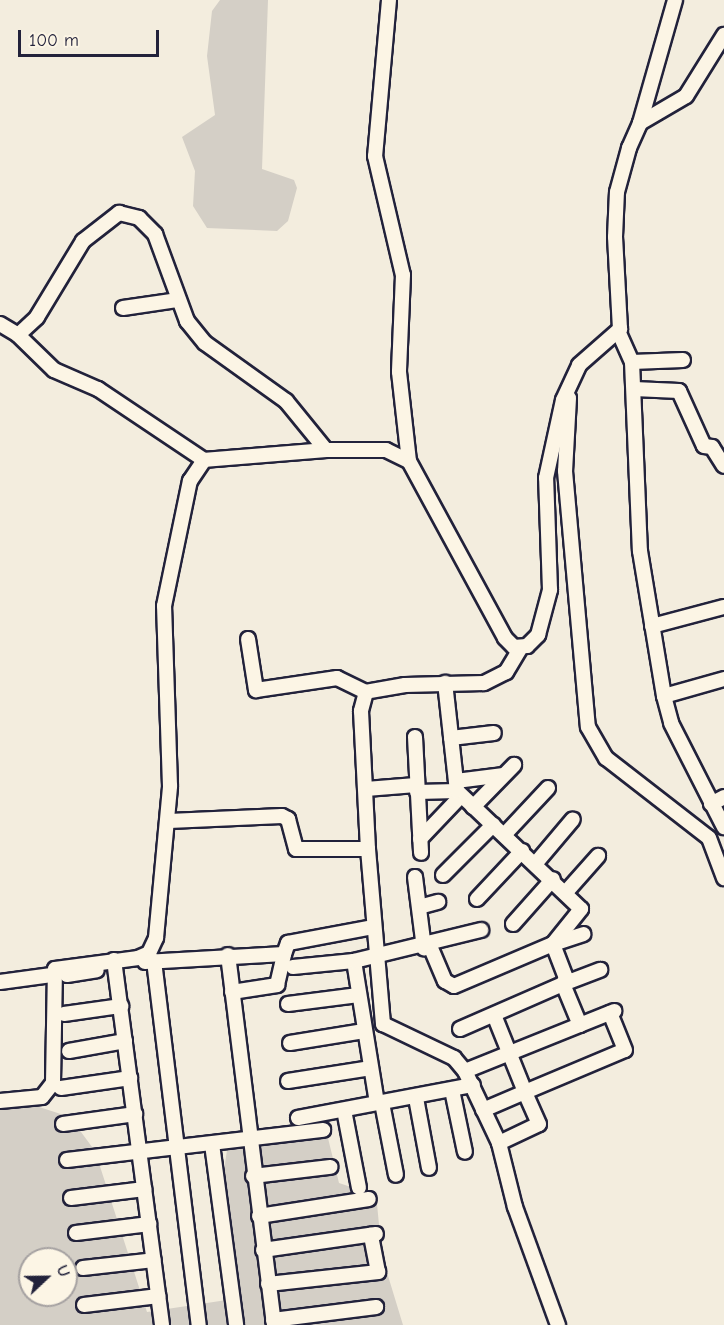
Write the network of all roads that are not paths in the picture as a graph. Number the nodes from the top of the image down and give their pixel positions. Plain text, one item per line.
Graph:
1 (389, 0) edge
2 (675, 0) edge
3 (724, 35) edge
4 (640, 123) junction
5 (178, 300) junction
6 (123, 308) dead end
7 (0, 324) edge
8 (619, 333) junction
9 (18, 335) junction
10 (683, 360) dead end
11 (632, 362) junction
12 (570, 387) junction
13 (634, 389) junction
14 (326, 450) junction
15 (204, 460) junction
16 (409, 461) junction
17 (724, 466) edge
18 (724, 607) edge
19 (652, 626) junction
20 (248, 639) dead end
21 (520, 649) junction
22 (724, 679) edge
23 (445, 683) junction
24 (366, 692) junction
25 (664, 696) junction
26 (494, 733) dead end
27 (414, 737) dead end
28 (451, 738) junction
29 (417, 788) junction
30 (548, 788) dead end
31 (366, 789) junction
32 (458, 790) junction
33 (724, 797) edge
34 (711, 804) junction
35 (474, 807) junction
36 (573, 819) dead end
37 (168, 820) junction
38 (493, 825) junction
39 (724, 827) edge
40 (505, 834) junction
41 (368, 849) junction
42 (522, 851) junction
43 (597, 856) dead end
44 (536, 863) junction
45 (443, 874) dead end
46 (415, 878) dead end
47 (724, 878) edge
48 (553, 879) junction
49 (567, 891) junction
50 (477, 899) dead end
51 (438, 902) dead end
52 (419, 907) junction
53 (513, 924) dead end
54 (373, 927) junction
55 (481, 930) dead end
56 (583, 934) dead end
57 (553, 944) junction
58 (427, 947) junction
59 (284, 954) junction
60 (228, 955) junction
61 (375, 956) junction
62 (154, 961) junction
63 (354, 961) junction
64 (115, 964) junction
65 (292, 967) dead end
66 (600, 970) dead end
67 (52, 975) junction
68 (67, 975) dead end
69 (0, 981) edge
70 (563, 984) junction
71 (232, 992) junction
72 (358, 995) junction
73 (288, 1005) dead end
74 (121, 1006) junction
75 (64, 1014) dead end
76 (494, 1015) junction
77 (580, 1025) junction
78 (460, 1029) dead end
79 (364, 1031) junction
80 (125, 1041) junction
81 (290, 1043) dead end
82 (69, 1051) dead end
83 (509, 1055) junction
84 (370, 1068) junction
85 (465, 1071) junction
86 (130, 1078) junction
87 (288, 1081) dead end
88 (472, 1085) junction
89 (61, 1088) dead end
90 (452, 1090) junction
91 (525, 1092) junction
92 (416, 1098) junction
93 (0, 1101) edge
94 (379, 1103) junction
95 (344, 1110) junction
96 (483, 1110) junction
97 (135, 1114) junction
98 (298, 1118) dead end
99 (63, 1124) dead end
100 (323, 1130) dead end
101 (248, 1140) junction
102 (498, 1143) junction
103 (213, 1144) junction
104 (177, 1148) junction
105 (140, 1152) junction
106 (465, 1152) dead end
107 (67, 1160) dead end
108 (330, 1167) dead end
109 (429, 1168) dead end
110 (396, 1175) dead end
111 (253, 1176) junction
112 (144, 1189) junction
113 (70, 1198) dead end
114 (259, 1216) junction
115 (149, 1224) junction
116 (76, 1233) dead end
117 (263, 1250) junction
118 (154, 1260) junction
119 (83, 1269) dead end
120 (268, 1284) junction
121 (158, 1296) junction
122 (84, 1305) dead end
123 (376, 1307) dead end
124 (273, 1322) edge
125 (162, 1325) edge
126 (199, 1325) edge
127 (236, 1325) edge
128 (558, 1325) edge

1 - 16 street
2 - 4 street
3 - 4 street
4 - 8 street
5 - 6 street
5 - 9 street
5 - 14 street
7 - 9 street
8 - 11 street
8 - 12 street
9 - 15 street
10 - 11 street
11 - 13 street
12 - 21 street
12 - 47 street
13 - 17 street
13 - 19 street
14 - 15 street
14 - 16 street
15 - 37 street
16 - 21 street
18 - 19 street
19 - 25 street
20 - 24 street
21 - 23 street
22 - 25 street
23 - 24 street
23 - 28 street
24 - 31 street
25 - 34 street
26 - 28 street
27 - 29 street
28 - 32 street
29 - 31 street
29 - 32 street
29 - 32 street
30 - 40 street
31 - 41 street
32 - 35 street
32 - 35 street
33 - 34 street
34 - 39 street
35 - 38 street
36 - 44 street
37 - 41 street
37 - 64 street
38 - 40 street
38 - 45 street
40 - 42 street
41 - 54 street
42 - 44 street
42 - 50 street
43 - 49 street
44 - 48 street
46 - 52 street
48 - 49 street
48 - 53 street
49 - 57 street
51 - 52 street
52 - 58 street
54 - 59 street
54 - 61 street
55 - 58 street
56 - 57 street
57 - 58 street
57 - 70 street
58 - 61 street
59 - 60 street
59 - 71 street
60 - 62 street
60 - 71 street
61 - 63 street
61 - 85 street
62 - 64 street
62 - 104 street
63 - 65 street
63 - 72 street
64 - 67 street
64 - 68 street
64 - 74 street
66 - 70 street
67 - 69 street
67 - 93 street
70 - 76 street
70 - 77 street
71 - 101 street
72 - 73 street
72 - 79 street
74 - 75 street
74 - 80 street
76 - 78 street
76 - 83 street
77 - 83 street
77 - 91 street
79 - 81 street
79 - 84 street
80 - 82 street
80 - 86 street
83 - 85 street
83 - 91 street
84 - 87 street
84 - 94 street
85 - 88 street
86 - 89 street
86 - 97 street
88 - 90 street
88 - 96 street
90 - 92 street
90 - 106 street
91 - 96 street
91 - 102 street
92 - 94 street
92 - 109 street
94 - 95 street
94 - 110 street
95 - 98 street
95 - 114 street
96 - 102 street
97 - 99 street
97 - 105 street
100 - 101 street
101 - 103 street
101 - 111 street
102 - 128 street
103 - 104 street
103 - 127 street
104 - 105 street
104 - 126 street
105 - 107 street
105 - 112 street
108 - 111 street
111 - 114 street
112 - 113 street
112 - 115 street
114 - 117 street
115 - 116 street
115 - 118 street
117 - 120 street
117 - 120 street
118 - 119 street
118 - 121 street
120 - 124 street
121 - 122 street
121 - 125 street
123 - 124 street

